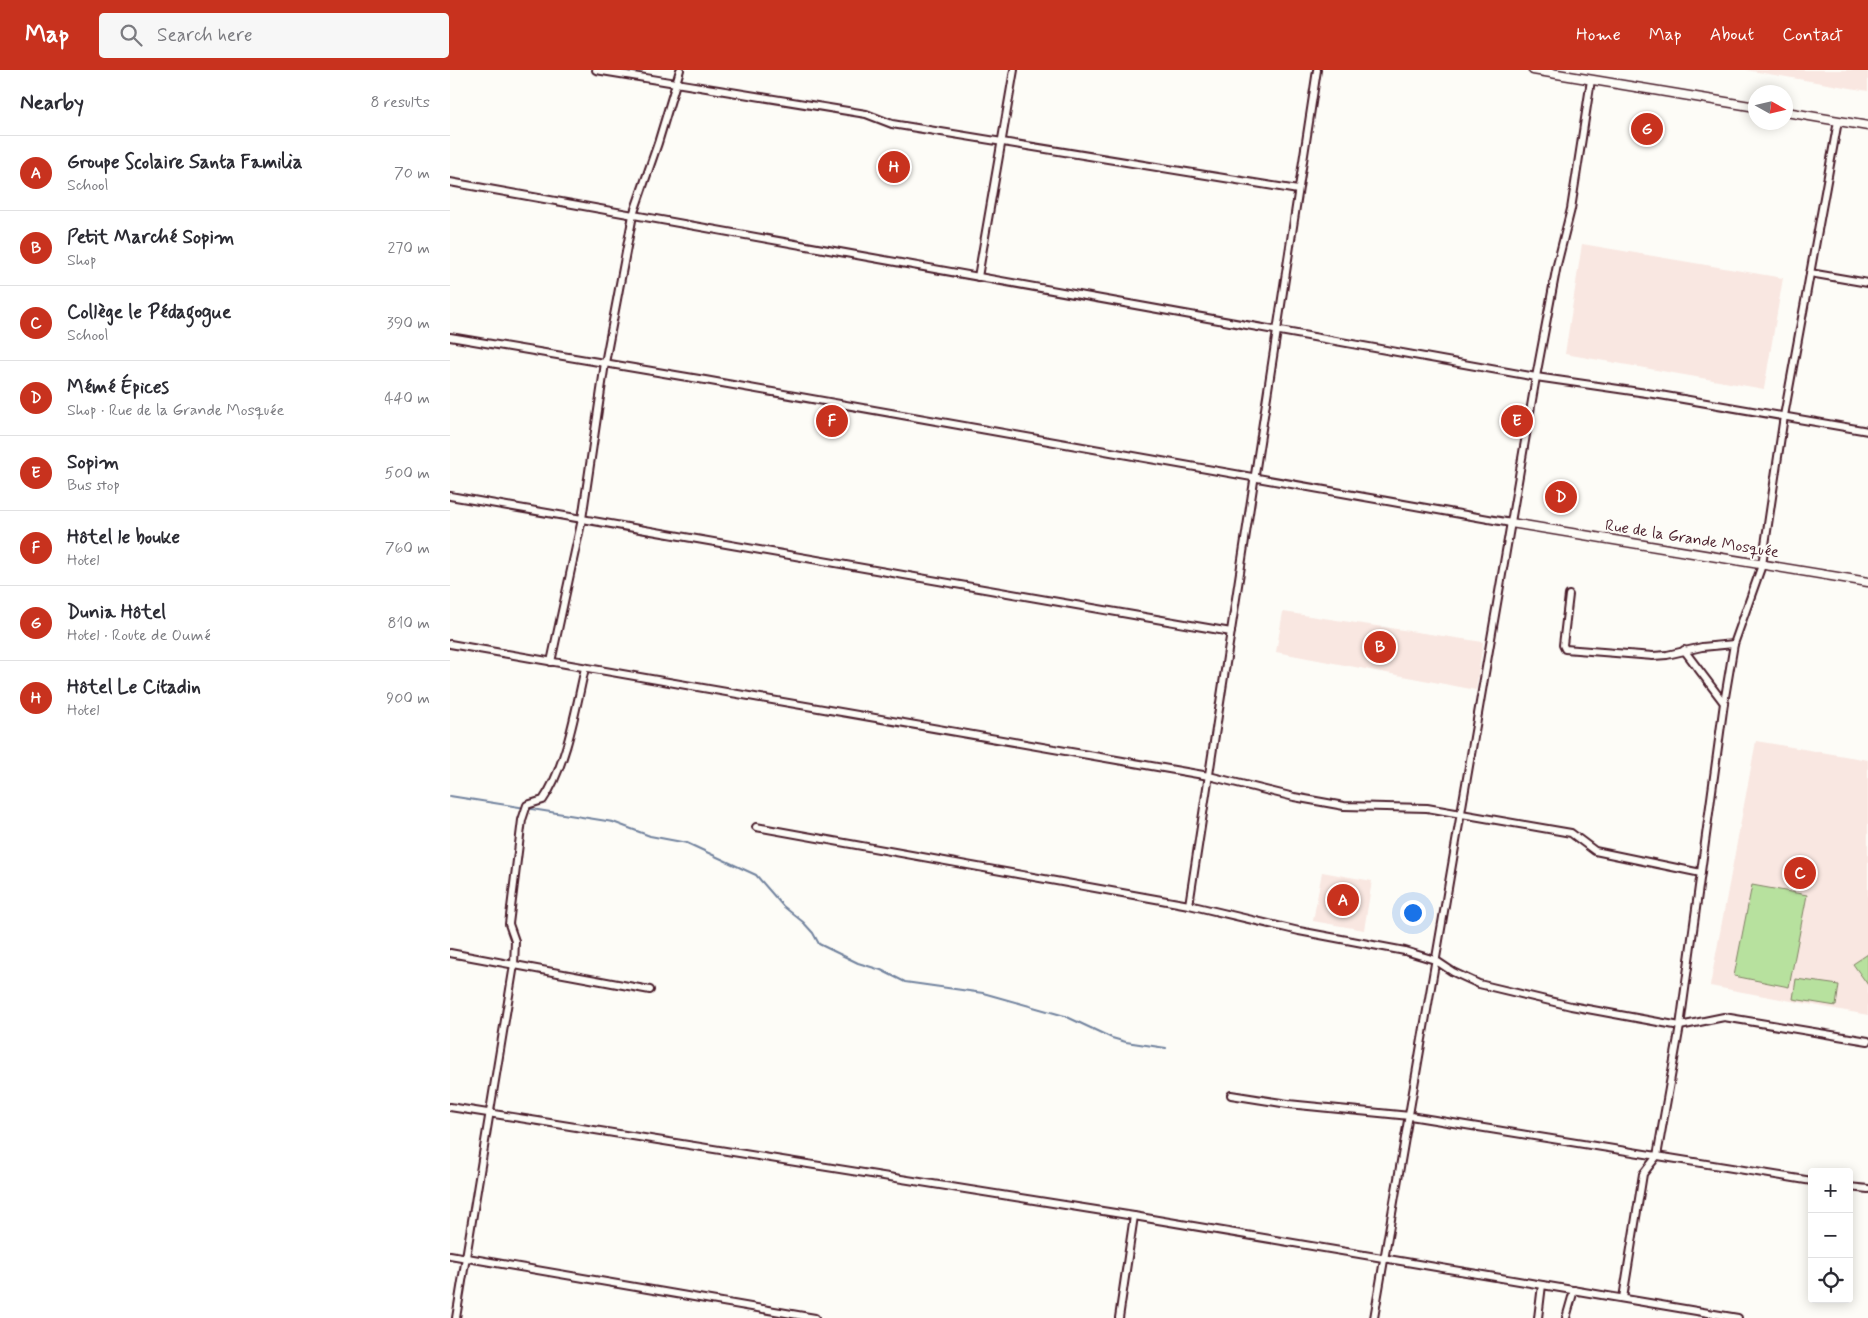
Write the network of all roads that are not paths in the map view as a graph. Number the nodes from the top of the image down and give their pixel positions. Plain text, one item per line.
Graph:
1 (596, 70) edge
2 (680, 70) edge
3 (1014, 70) edge
4 (1317, 70) edge
5 (1533, 70) edge
6 (1591, 80) junction
7 (676, 83) junction
8 (1748, 106) edge
9 (1793, 113) edge
10 (1838, 121) junction
11 (1868, 126) edge
12 (1002, 142) junction
13 (450, 182) edge
14 (1298, 190) junction
15 (633, 215) junction
16 (1810, 274) junction
17 (978, 277) junction
18 (1868, 283) edge
19 (1277, 330) junction
20 (450, 337) edge
21 (606, 363) junction
22 (1536, 377) junction
23 (1784, 416) junction
24 (1868, 431) edge
25 (1254, 478) junction
26 (450, 496) edge
27 (582, 519) junction
28 (1511, 523) junction
29 (1762, 565) junction
30 (1868, 582) edge
31 (1569, 595) dead end
32 (1231, 632) junction
33 (450, 644) edge
34 (1734, 644) junction
35 (1684, 650) junction
36 (551, 662) junction
37 (584, 668) junction
38 (1724, 703) junction
39 (1208, 776) junction
40 (1462, 813) junction
41 (756, 827) dead end
42 (1701, 873) junction
43 (1189, 906) junction
44 (450, 953) edge
45 (1435, 960) junction
46 (514, 965) junction
47 (650, 990) dead end
48 (1680, 1026) junction
49 (1868, 1041) edge
50 (1231, 1095) dead end
51 (450, 1107) edge
52 (489, 1114) junction
53 (1410, 1116) junction
54 (1657, 1156) junction
55 (1808, 1180) edge
56 (1853, 1187) edge
57 (1868, 1189) edge
58 (1134, 1216) junction
59 (450, 1255) edge
60 (467, 1258) junction
61 (1386, 1258) junction
62 (1542, 1285) junction
63 (1574, 1290) junction
64 (1623, 1298) junction
65 (456, 1318) edge
66 (815, 1318) edge
67 (1118, 1318) edge
68 (1374, 1318) edge
69 (1538, 1318) edge
70 (1566, 1318) edge
71 (1738, 1318) edge

1 - 7 street
2 - 7 street
3 - 12 street
4 - 14 street
5 - 6 street
6 - 8 street
6 - 22 street
7 - 12 street
7 - 15 street
9 - 10 street
10 - 11 street
10 - 16 street
12 - 14 street
12 - 17 street
13 - 15 street
14 - 19 street
15 - 17 street
15 - 21 street
16 - 18 street
16 - 23 street
17 - 19 street
19 - 22 street
19 - 25 street
20 - 21 street
21 - 25 street
21 - 27 street
22 - 23 street
22 - 28 street
23 - 24 street
23 - 29 street
25 - 28 street
25 - 32 street
26 - 27 street
27 - 32 street
27 - 36 street
28 - 29 street, Rue de la Grande Mosquée
28 - 40 street
29 - 30 street, Rue de la Grande Mosquée
29 - 34 street
31 - 35 street
32 - 39 street
33 - 36 street
34 - 35 street
34 - 38 street
35 - 38 street
36 - 37 street
37 - 39 street
37 - 46 street
38 - 42 street
39 - 40 street
39 - 43 street
40 - 42 street
40 - 45 street
41 - 43 street
42 - 48 street
43 - 45 street
44 - 46 street
45 - 48 street
45 - 53 street
46 - 47 street
46 - 52 street
48 - 49 street
48 - 54 street
50 - 53 street
51 - 52 street
52 - 58 street
52 - 60 street
53 - 54 street
53 - 61 street
54 - 55 street
54 - 64 street
56 - 57 street
58 - 61 street
58 - 67 street
59 - 60 street
60 - 65 street
60 - 66 street
61 - 62 street
61 - 68 street
62 - 63 street
62 - 69 street
63 - 64 street
63 - 70 street
64 - 71 street

